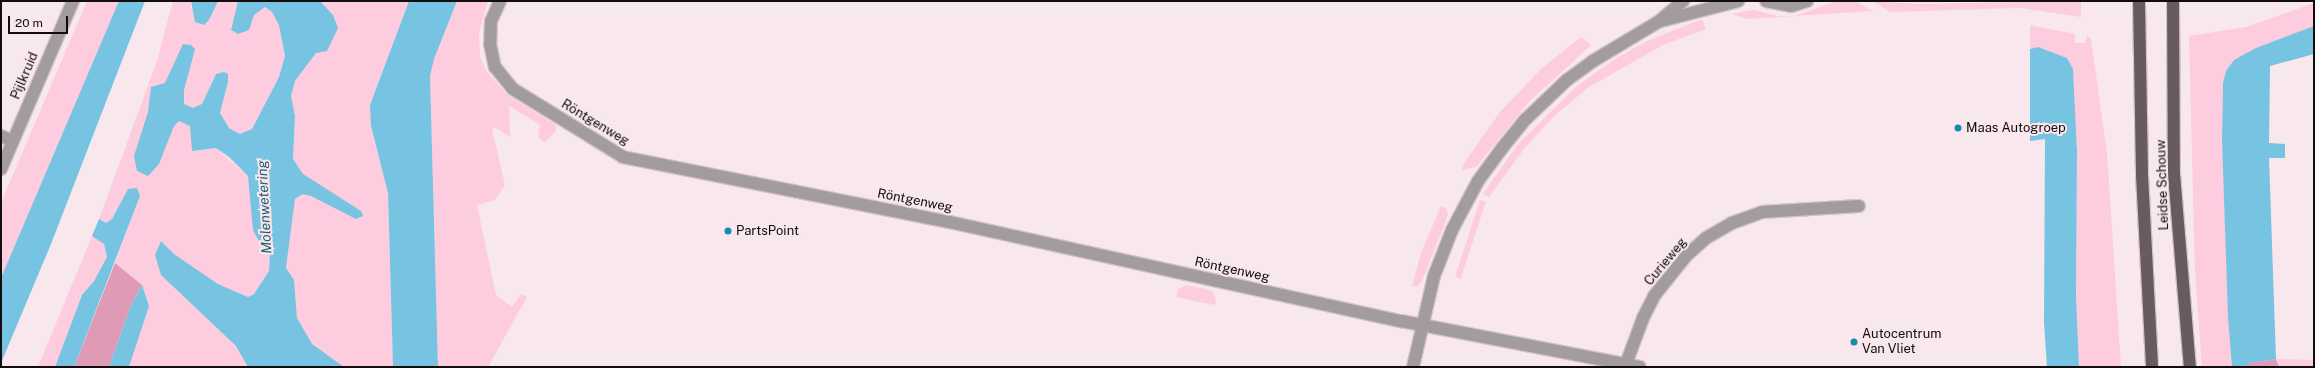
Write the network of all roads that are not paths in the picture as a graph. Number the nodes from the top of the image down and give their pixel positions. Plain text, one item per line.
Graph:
1 (73, 1) edge
2 (500, 1) edge
3 (1683, 1) edge
4 (1738, 1) edge
5 (1766, 1) edge
6 (1808, 1) edge
7 (2139, 1) edge
8 (2173, 1) edge
9 (1658, 22) junction
10 (1, 136) edge
11 (13, 141) junction
12 (1, 169) edge
13 (1859, 206) dead end
14 (1422, 324) junction
15 (1626, 364) junction
16 (1413, 367) edge
17 (1640, 367) edge
18 (2152, 367) edge
19 (2190, 367) edge

1 - 11 street, Pijlkruid
2 - 14 street, Röntgenweg
3 - 9 street
4 - 9 street
5 - 6 street
7 - 18 main road, Leidse Schouw
8 - 19 main road, Leidse Schouw
9 - 14 street
10 - 11 street
11 - 12 street, Pijlkruid
13 - 15 street, Curieweg
14 - 15 street
14 - 16 street
15 - 17 street

